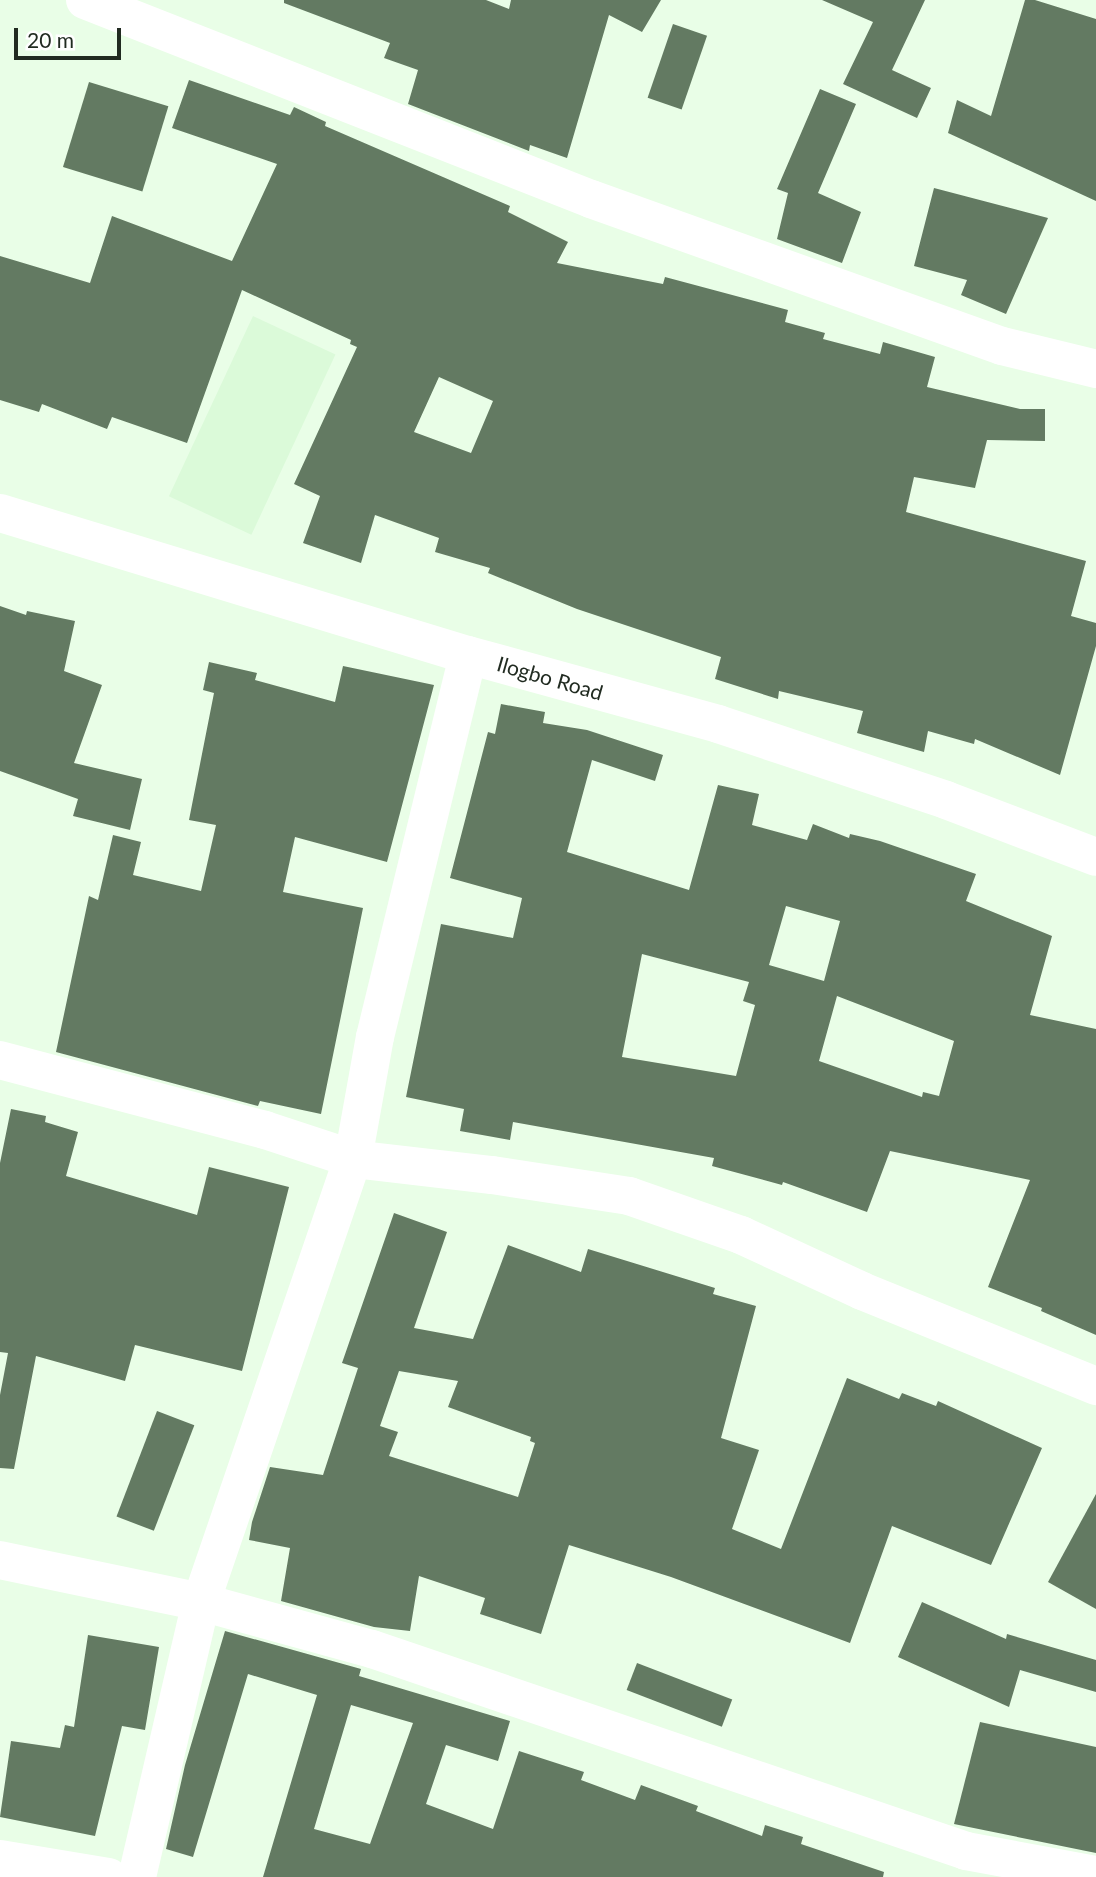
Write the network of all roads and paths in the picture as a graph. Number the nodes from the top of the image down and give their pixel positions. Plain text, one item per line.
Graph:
1 (85, 0) edge
2 (1096, 369) edge
3 (0, 513) edge
4 (468, 655) junction
5 (1096, 857) edge
6 (0, 1060) edge
7 (352, 1159) junction
8 (1096, 1386) edge
9 (0, 1560) edge
10 (201, 1602) junction
11 (0, 1859) edge
12 (962, 1864) edge
13 (1096, 1875) edge
14 (109, 1877) edge
15 (137, 1877) edge

1 - 2 street
3 - 4 street, Ilogbo Road
4 - 5 street, Ilogbo Road
4 - 7 street
6 - 7 street
7 - 8 street
7 - 10 street
9 - 10 street
10 - 12 street
10 - 15 street
11 - 14 street
12 - 13 street

